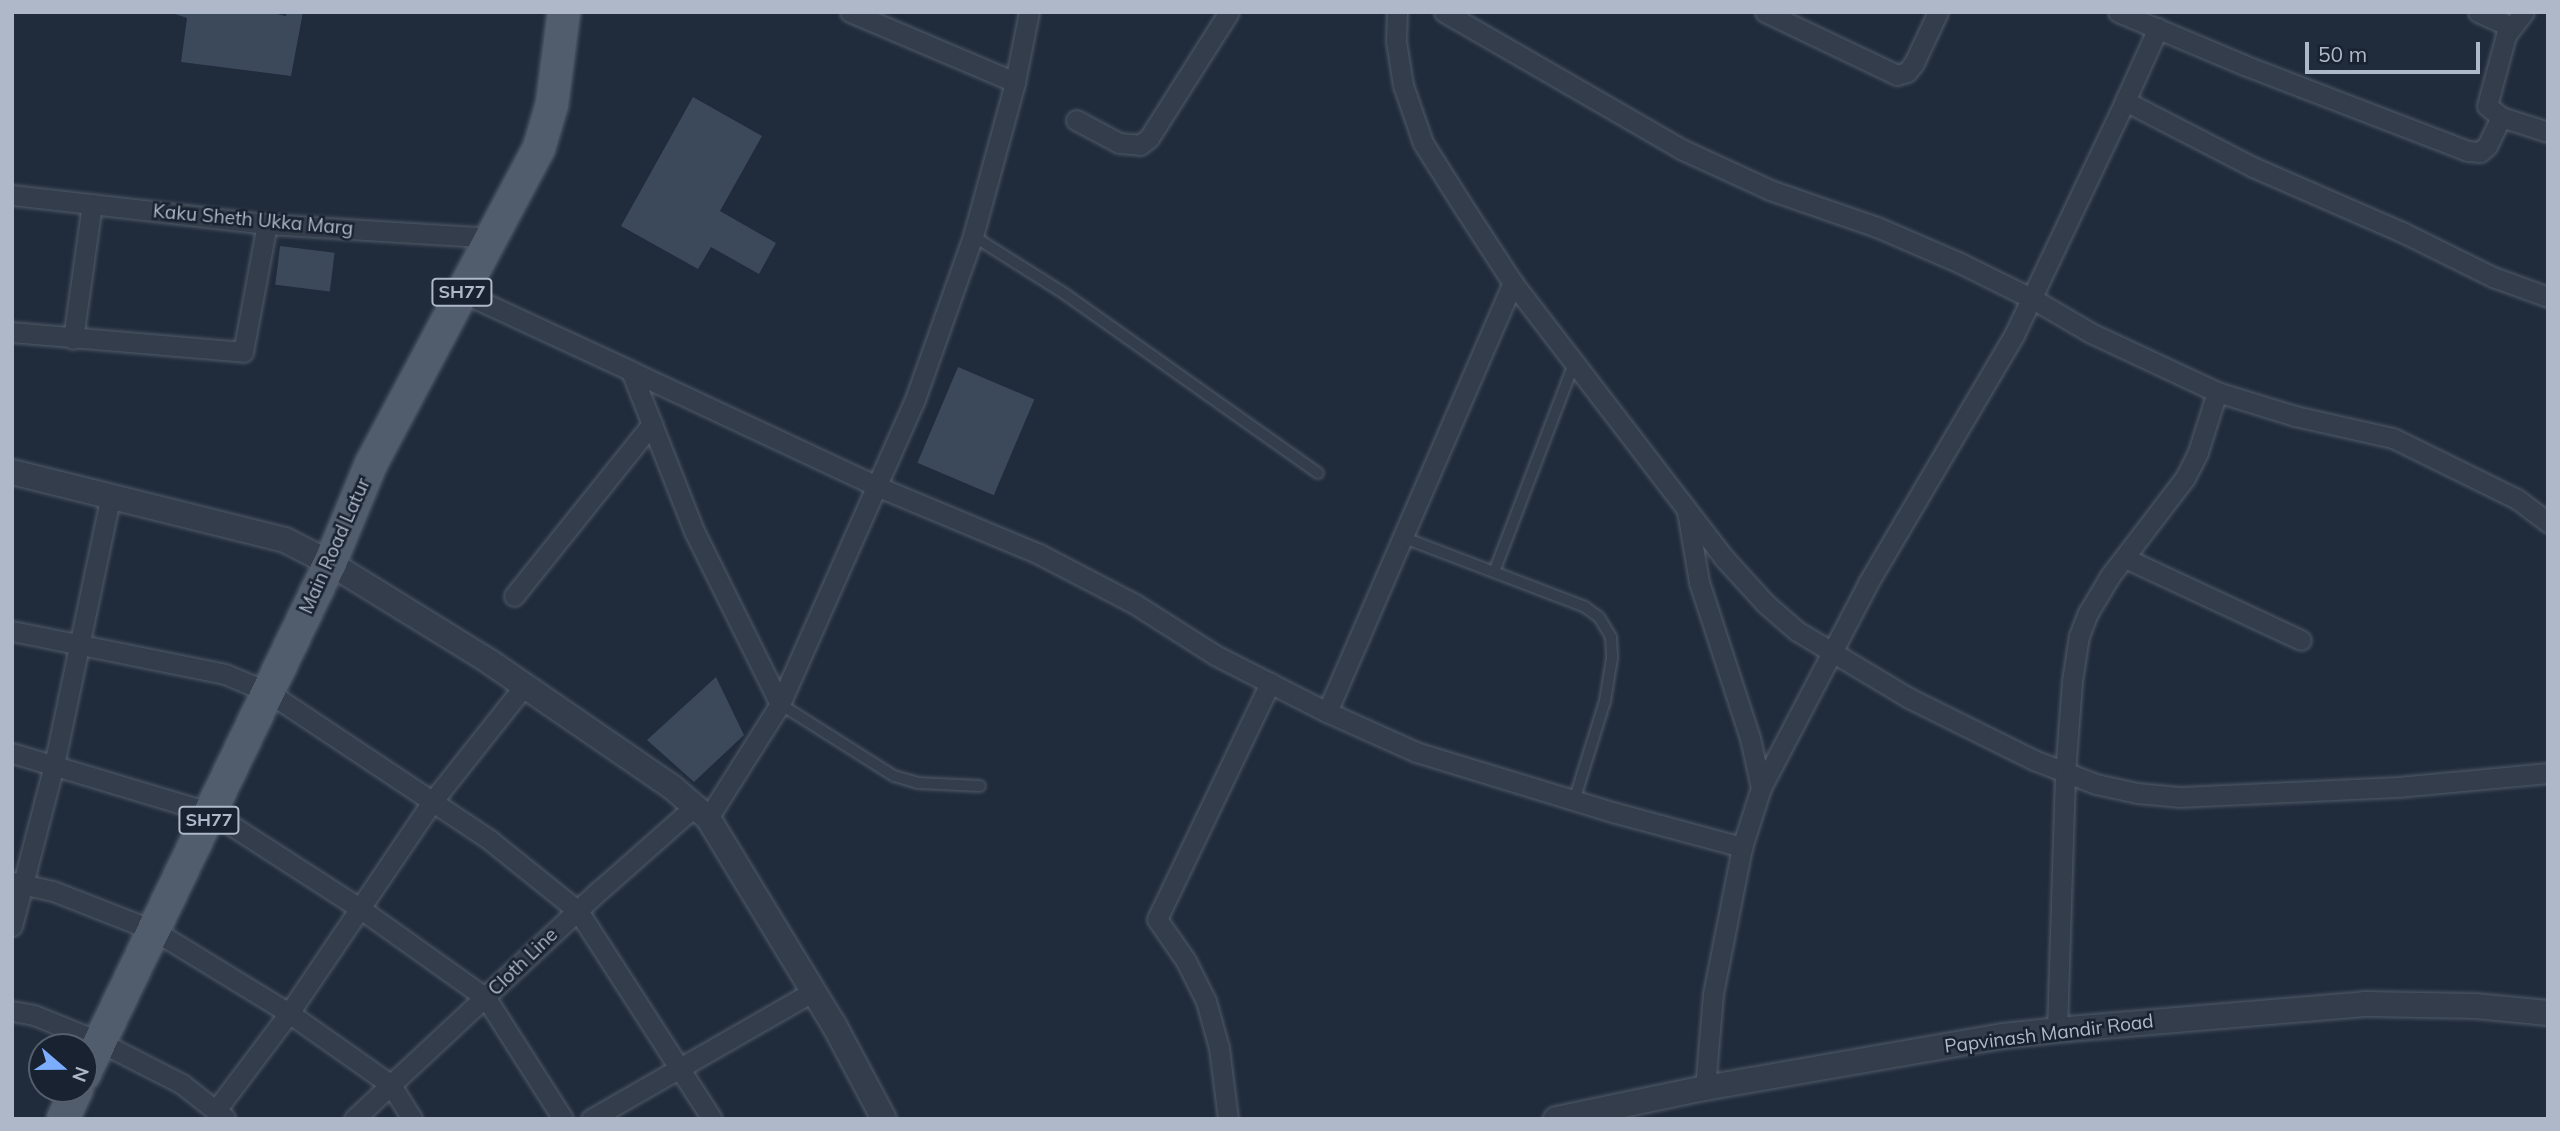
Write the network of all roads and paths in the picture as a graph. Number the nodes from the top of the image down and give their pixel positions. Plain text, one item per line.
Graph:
1 (564, 12) edge
2 (850, 12) edge
3 (1029, 12) edge
4 (1230, 12) edge
5 (1397, 12) edge
6 (1444, 12) edge
7 (1765, 12) edge
8 (1938, 12) edge
9 (2118, 12) edge
10 (2478, 12) edge
11 (2517, 19) edge
12 (2158, 28) junction
13 (1015, 82) junction
14 (2125, 100) junction
15 (2501, 117) junction
16 (1076, 120) dead end
17 (2548, 132) edge
18 (12, 195) edge
19 (92, 204) junction
20 (267, 224) junction
21 (973, 236) junction
22 (494, 239) junction
23 (1513, 284) junction
24 (461, 292) junction
25 (2548, 297) edge
26 (2033, 299) junction
27 (12, 332) edge
28 (73, 339) junction
29 (1574, 363) junction
30 (631, 371) junction
31 (2217, 392) junction
32 (652, 424) junction
33 (12, 472) edge
34 (1318, 473) dead end
35 (877, 486) junction
36 (111, 495) junction
37 (1687, 511) junction
38 (2548, 522) edge
39 (1402, 537) junction
40 (2125, 558) junction
41 (330, 563) junction
42 (1494, 572) junction
43 (514, 596) dead end
44 (12, 631) edge
45 (2301, 640) dead end
46 (78, 645) junction
47 (1831, 653) junction
48 (1270, 683) junction
49 (524, 686) junction
50 (268, 692) junction
51 (780, 704) junction
52 (1327, 712) junction
53 (12, 753) edge
54 (54, 765) junction
55 (2548, 773) edge
56 (2065, 774) junction
57 (980, 786) dead end
58 (1761, 788) junction
59 (1574, 801) junction
60 (432, 802) junction
61 (212, 813) junction
62 (701, 813) junction
63 (1742, 847) junction
64 (18, 883) edge
65 (358, 906) junction
66 (578, 911) junction
67 (12, 926) edge
68 (155, 931) junction
69 (814, 992) junction
70 (486, 998) junction
71 (12, 1011) edge
72 (289, 1013) junction
73 (2548, 1013) edge
74 (2057, 1030) junction
75 (100, 1042) junction
76 (98, 1046) edge
77 (679, 1066) junction
78 (391, 1086) junction
79 (1705, 1088) junction
80 (70, 1103) edge
81 (221, 1115) edge
82 (63, 1119) edge
83 (354, 1119) edge
84 (412, 1119) edge
85 (563, 1119) edge
86 (591, 1119) edge
87 (712, 1119) edge
88 (884, 1119) edge
89 (1228, 1119) edge
90 (1556, 1119) edge

1 - 22 main road, Main Road Latur / SH77
2 - 13 street
3 - 13 street, Cloth Line
4 - 16 street
5 - 23 street
6 - 26 street
7 - 8 street
9 - 12 street
10 - 11 street
11 - 15 street
12 - 14 street
12 - 15 street
13 - 21 street, Cloth Line
14 - 25 street
14 - 26 street
15 - 17 street
18 - 19 street, Kaku Sheth Ukka Marg
19 - 20 street, Kaku Sheth Ukka Marg
19 - 28 street
20 - 22 street, Kaku Sheth Ukka Marg
20 - 28 street
21 - 34 lane
21 - 35 street, Cloth Line
22 - 24 main road, Main Road Latur / SH77
23 - 29 street
23 - 39 street
24 - 30 street
24 - 41 main road, Main Road Latur / SH77
26 - 31 street
26 - 47 street
27 - 28 street
29 - 37 street
29 - 42 lane
30 - 32 street
30 - 35 street
31 - 38 street
31 - 40 street
32 - 43 street
32 - 51 street
33 - 36 street
35 - 48 street
35 - 51 street, Cloth Line
36 - 41 street
36 - 46 street
37 - 47 street
37 - 58 street
39 - 42 lane
39 - 52 street
40 - 45 street
40 - 56 street
41 - 49 street
41 - 50 main road, Main Road Latur / SH77
42 - 59 lane
44 - 46 street
46 - 50 street
46 - 54 street
47 - 56 street
47 - 58 street
48 - 52 street
48 - 89 street
49 - 60 street
49 - 62 street
50 - 60 street
50 - 61 main road, Main Road Latur / SH77
51 - 57 lane
51 - 62 street, Cloth Line
52 - 59 street
53 - 54 street
54 - 61 street
54 - 64 street
55 - 56 street
56 - 74 street
58 - 63 street
59 - 63 street
60 - 65 street
60 - 66 street
61 - 65 street
61 - 68 main road, Main Road Latur / SH77
62 - 66 street, Cloth Line
62 - 69 street
63 - 79 street
64 - 67 street
64 - 68 street
65 - 70 street
65 - 72 street
66 - 70 street, Cloth Line
66 - 77 street
68 - 72 street
68 - 75 main road, Main Road Latur / SH77
69 - 77 street
69 - 88 street
70 - 78 street, Cloth Line
70 - 85 street
71 - 75 street
72 - 78 street
72 - 81 street
73 - 74 street, Papvinash Mandir Road
74 - 79 street, Papvinash Mandir Road
75 - 76 main road, Main Road Latur / SH77
75 - 81 street
77 - 86 street
77 - 87 street
78 - 83 street, Cloth Line
78 - 84 street
79 - 90 street, Papvinash Mandir Road
80 - 82 main road

